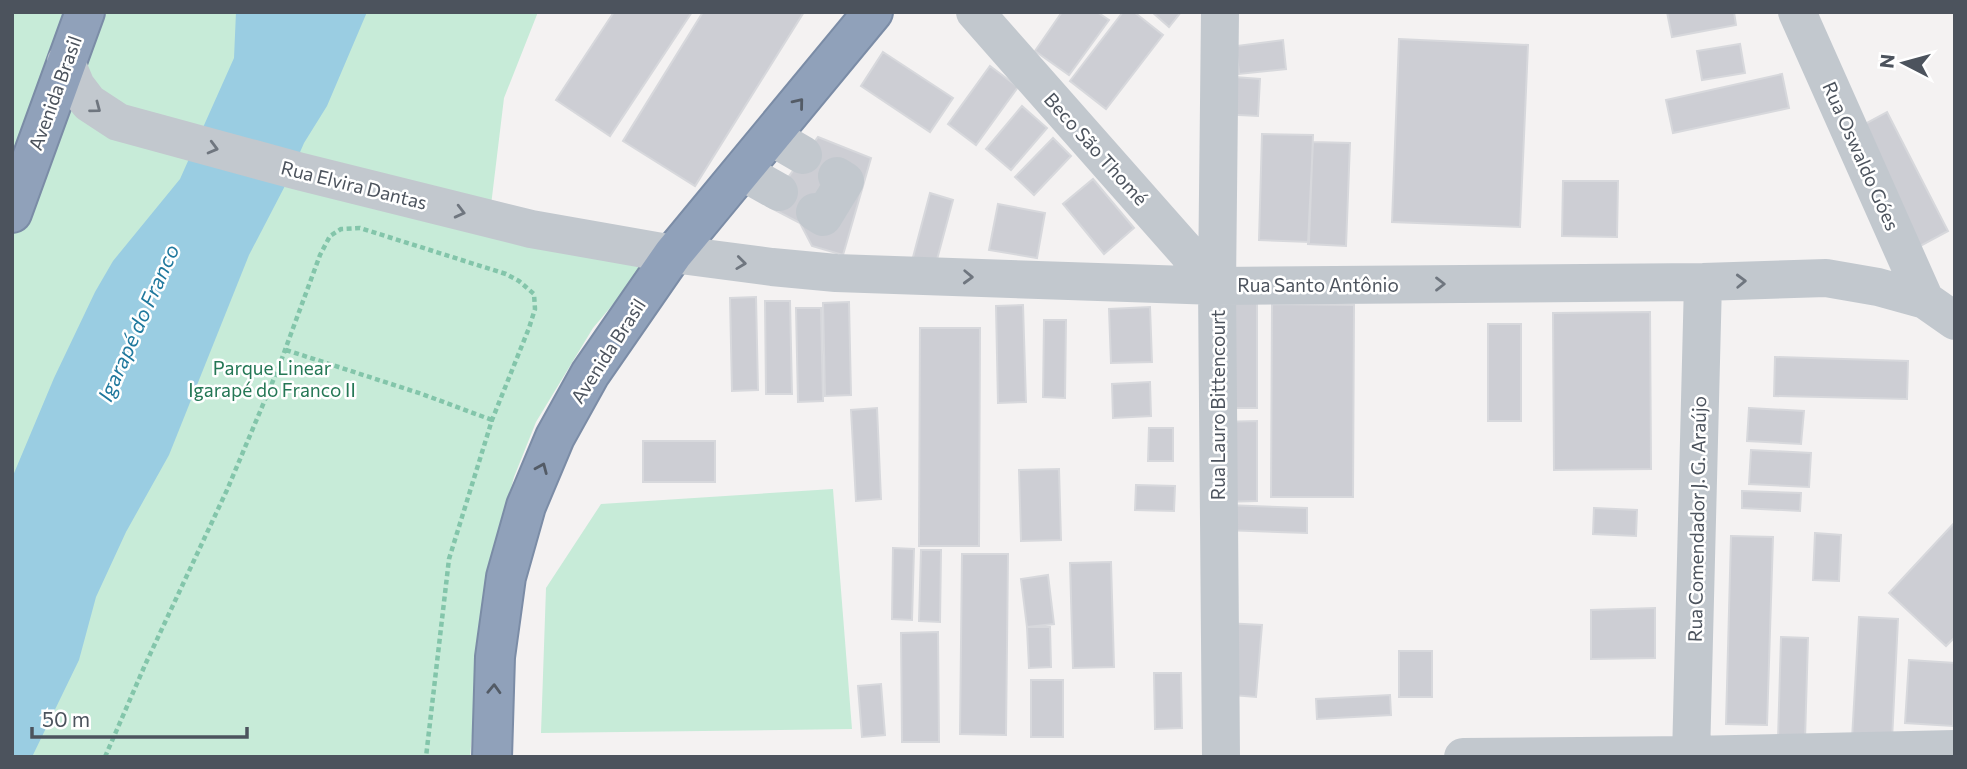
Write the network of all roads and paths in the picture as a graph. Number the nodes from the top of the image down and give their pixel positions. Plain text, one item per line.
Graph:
1 (85, 12) edge
2 (873, 12) edge
3 (975, 12) edge
4 (1220, 12) edge
5 (1797, 12) edge
6 (66, 62) junction
7 (743, 172) junction
8 (837, 176) dead end
9 (779, 192) dead end
10 (815, 212) dead end
11 (12, 213) edge
12 (673, 254) junction
13 (1703, 282) junction
14 (1217, 286) junction
15 (1940, 311) edge
16 (286, 349) junction
17 (492, 420) junction
18 (1955, 749) edge
19 (1691, 756) edge
20 (105, 757) edge
21 (426, 757) edge
22 (492, 757) edge
23 (1221, 757) edge
24 (1463, 757) edge

1 - 6 highway, Avenida Brasil
7 -> 2 highway, Avenida Brasil
3 - 14 street, Beco São Thomé
4 - 14 street, Rua Lauro Bittencourt
5 - 15 street, Rua Oswaldo Góes
6 - 11 highway, Avenida Brasil
6 -> 12 street, Rua Elvira Dantas
7 - 9 street
7 - 12 highway, Avenida Brasil
8 - 10 street
12 -> 14 street, Rua Santo Antônio
22 -> 12 highway, Avenida Brasil
14 -> 13 street, Rua Santo Antônio
13 -> 15 street, Rua Santo Antônio
13 - 19 street, Rua Comendador J. G. Araújo
14 - 23 street, Rua Lauro Bittencourt
16 - 17 path
16 - 17 path
16 - 20 path
17 - 21 path
18 - 19 street
19 - 24 street

